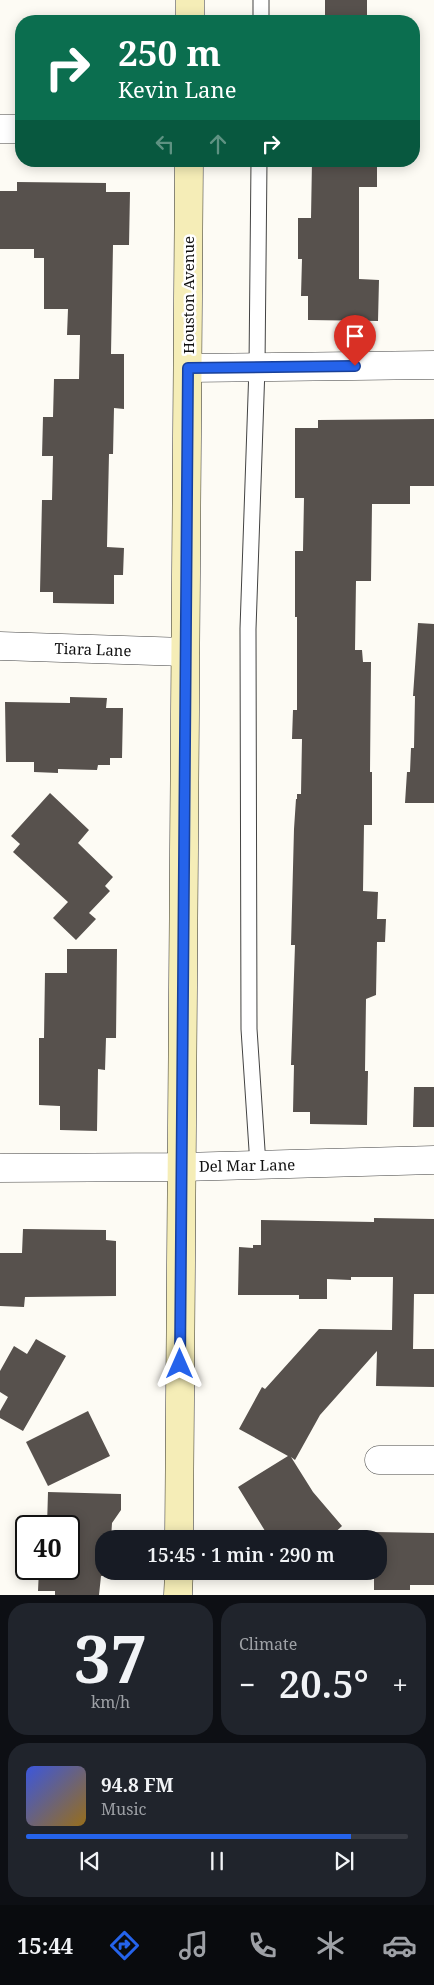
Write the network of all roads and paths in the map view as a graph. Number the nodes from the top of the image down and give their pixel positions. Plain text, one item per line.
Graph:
1 (190, 0) edge
2 (262, 0) edge
3 (190, 15) edge
4 (261, 15) edge
5 (0, 129) edge
6 (15, 129) edge
7 (189, 167) edge
8 (259, 167) edge
9 (434, 364) edge
10 (257, 367) junction
11 (188, 368) junction
12 (0, 646) edge
13 (185, 652) junction
14 (434, 1160) edge
15 (258, 1165) junction
16 (182, 1166) junction
17 (0, 1168) edge
18 (380, 1460) dead end
19 (434, 1460) edge
20 (179, 1530) edge
21 (178, 1580) edge
22 (178, 1595) edge

1 - 3 street
2 - 4 lane
5 - 6 street
7 - 11 street, Houston Avenue
8 - 10 lane
9 - 10 street
10 - 11 street
10 - 15 lane
11 - 13 street, Houston Avenue
12 - 13 street, Tiara Lane
13 - 16 street, Houston Avenue
14 - 15 street, Del Mar Lane
15 - 16 street, Del Mar Lane
16 - 17 street, Del Mar Lane
16 - 20 street, Houston Avenue
18 - 19 street
21 - 22 street

